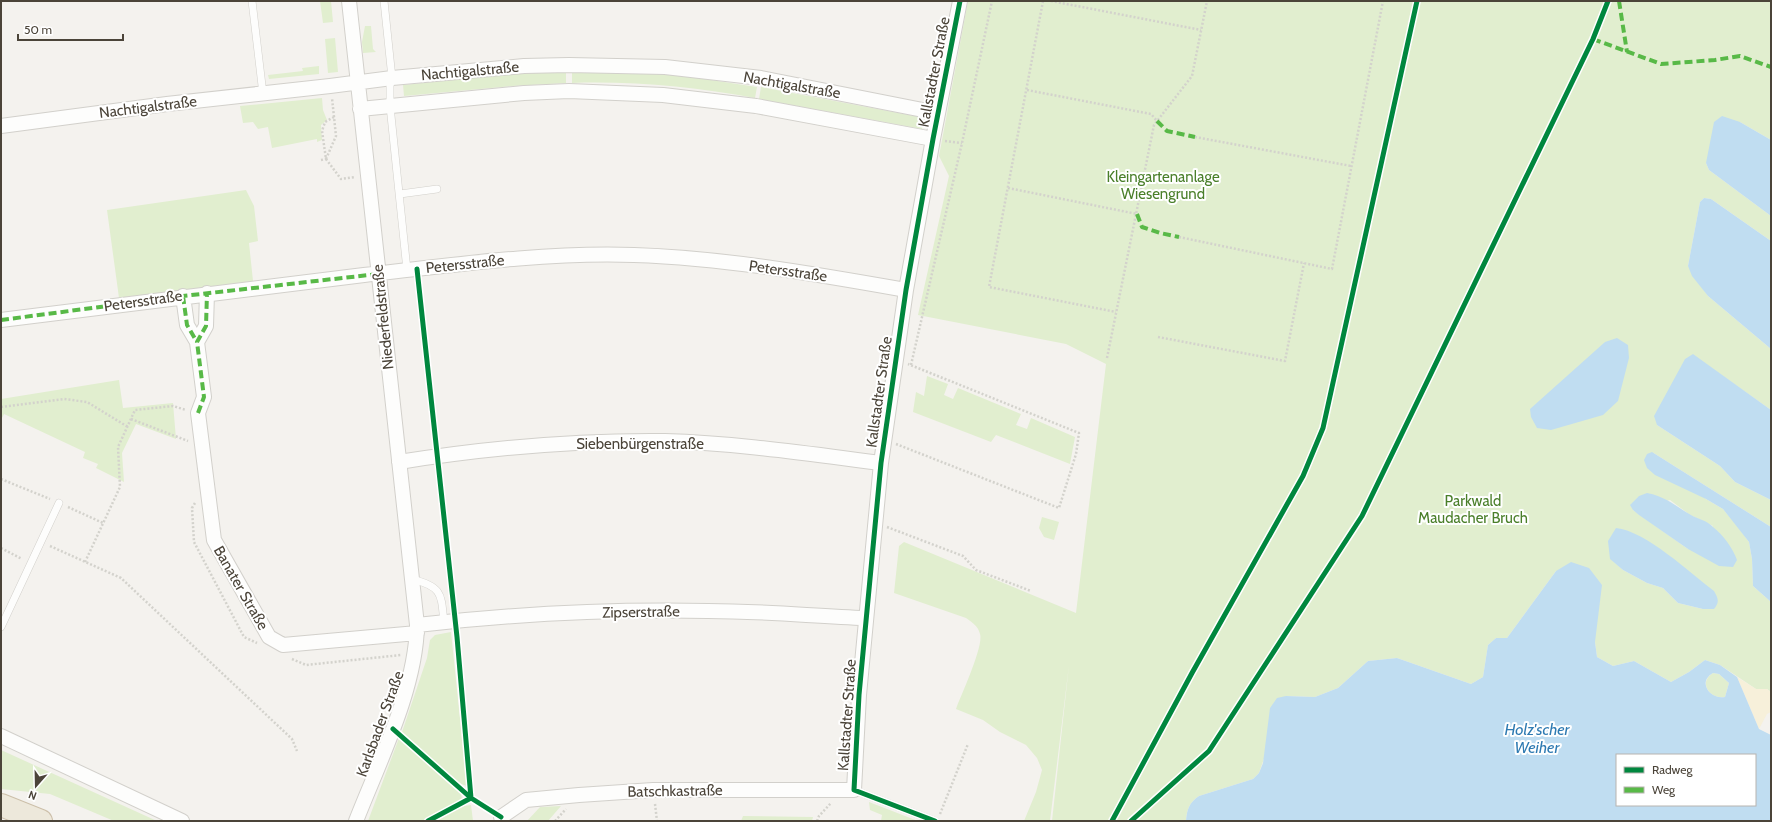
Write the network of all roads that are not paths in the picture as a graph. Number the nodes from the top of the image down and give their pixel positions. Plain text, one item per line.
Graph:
1 (252, 1) edge
2 (349, 1) edge
3 (384, 1) edge
4 (960, 1) edge
5 (392, 78) junction
6 (358, 83) junction
7 (263, 94) junction
8 (390, 106) junction
9 (360, 109) junction
10 (938, 113) junction
11 (1, 126) edge
12 (933, 139) junction
13 (437, 189) dead end
14 (400, 194) junction
15 (407, 270) junction
16 (378, 274) junction
17 (906, 290) junction
18 (207, 293) junction
19 (183, 296) junction
20 (1, 320) edge
21 (197, 342) junction
22 (399, 462) junction
23 (882, 462) junction
24 (59, 503) dead end
25 (412, 579) junction
26 (866, 618) junction
27 (444, 623) junction
28 (1, 627) edge
29 (417, 629) junction
30 (1, 736) edge
31 (854, 790) junction
32 (1, 804) edge
33 (501, 817) dead end
34 (41, 821) edge
35 (182, 821) edge
36 (356, 821) edge
37 (936, 821) edge

1 - 7 lane
2 - 6 street, Niederfeldstraße
3 - 5 lane, Niederfeldstraße
4 - 10 street, Kallstadter Straße
5 - 6 street, Nachtigalstraße
5 - 8 lane, Niederfeldstraße
5 - 10 street, Nachtigalstraße
6 - 7 street, Nachtigalstraße
6 - 9 street, Niederfeldstraße
7 - 11 street, Nachtigalstraße
8 - 9 street, Nachtigalstraße
8 - 12 street, Nachtigalstraße
8 - 14 lane, Niederfeldstraße
9 - 16 street, Niederfeldstraße
10 - 12 street, Kallstadter Straße
12 - 17 street, Kallstadter Straße
13 - 14 lane
14 - 15 lane, Niederfeldstraße
15 - 16 street, Petersstraße
15 - 17 street, Petersstraße
16 - 18 street, Petersstraße
16 - 22 street, Niederfeldstraße
17 - 23 street, Kallstadter Straße
18 - 19 street, Petersstraße
18 - 21 street
19 - 20 street, Petersstraße
19 - 21 street, Banater Straße
21 - 29 street, Banater Straße
22 - 23 street, Siebenbürgenstraße
22 - 25 street, Niederfeldstraße
23 - 26 street, Kallstadter Straße
24 - 28 lane
25 - 27 lane
25 - 29 street, Niederfeldstraße
26 - 27 street, Zipserstraße
26 - 31 street, Kallstadter Straße
27 - 29 street, Zipserstraße
29 - 36 street, Karlsbader Straße
30 - 35 street
31 - 33 street, Batschkastraße
31 - 37 lane
32 - 34 highway

